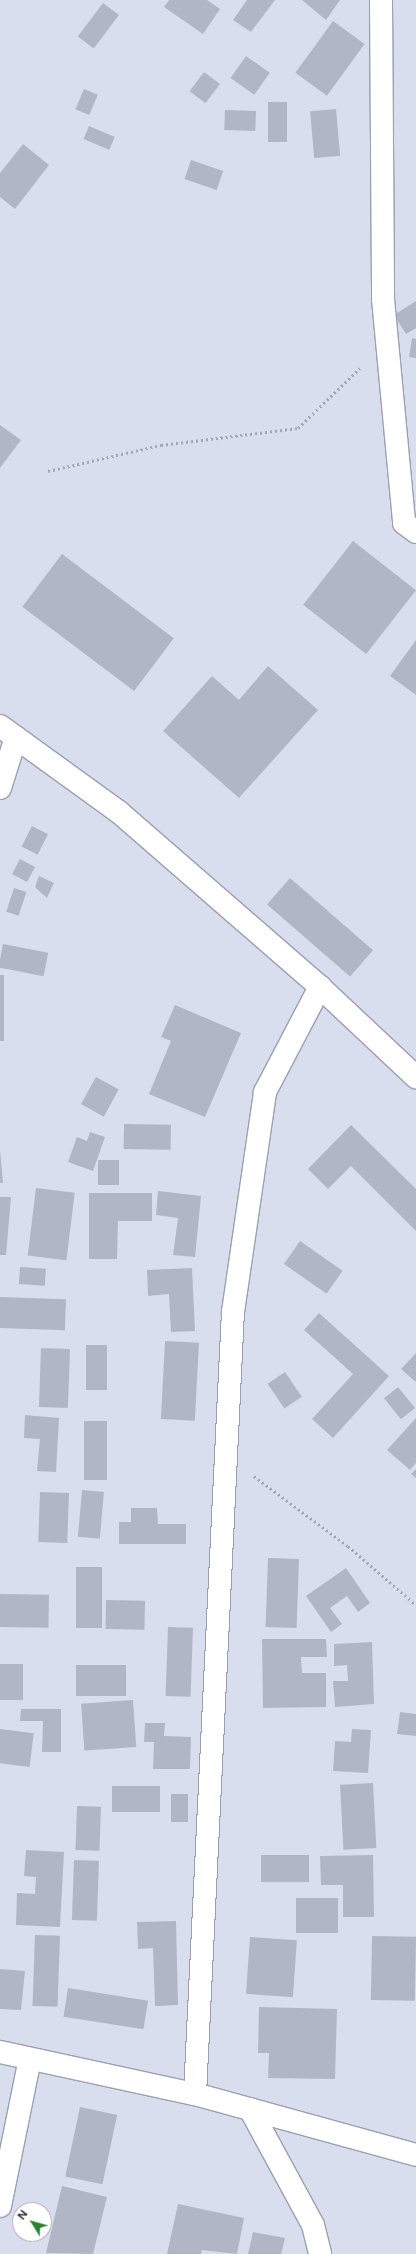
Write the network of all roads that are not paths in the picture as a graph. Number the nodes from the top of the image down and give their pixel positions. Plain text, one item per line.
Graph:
1 (380, 0) edge
2 (416, 532) edge
3 (8, 731) edge
4 (0, 788) edge
5 (320, 987) junction
6 (416, 1077) edge
7 (0, 2052) edge
8 (30, 2059) junction
9 (195, 2094) junction
10 (250, 2109) junction
11 (416, 2155) edge
12 (0, 2206) edge
13 (320, 2254) edge

1 - 2 street
3 - 4 street
3 - 5 street
5 - 6 street
5 - 9 street
7 - 8 street
8 - 9 street
8 - 12 street
9 - 10 street
10 - 11 street
10 - 13 street

